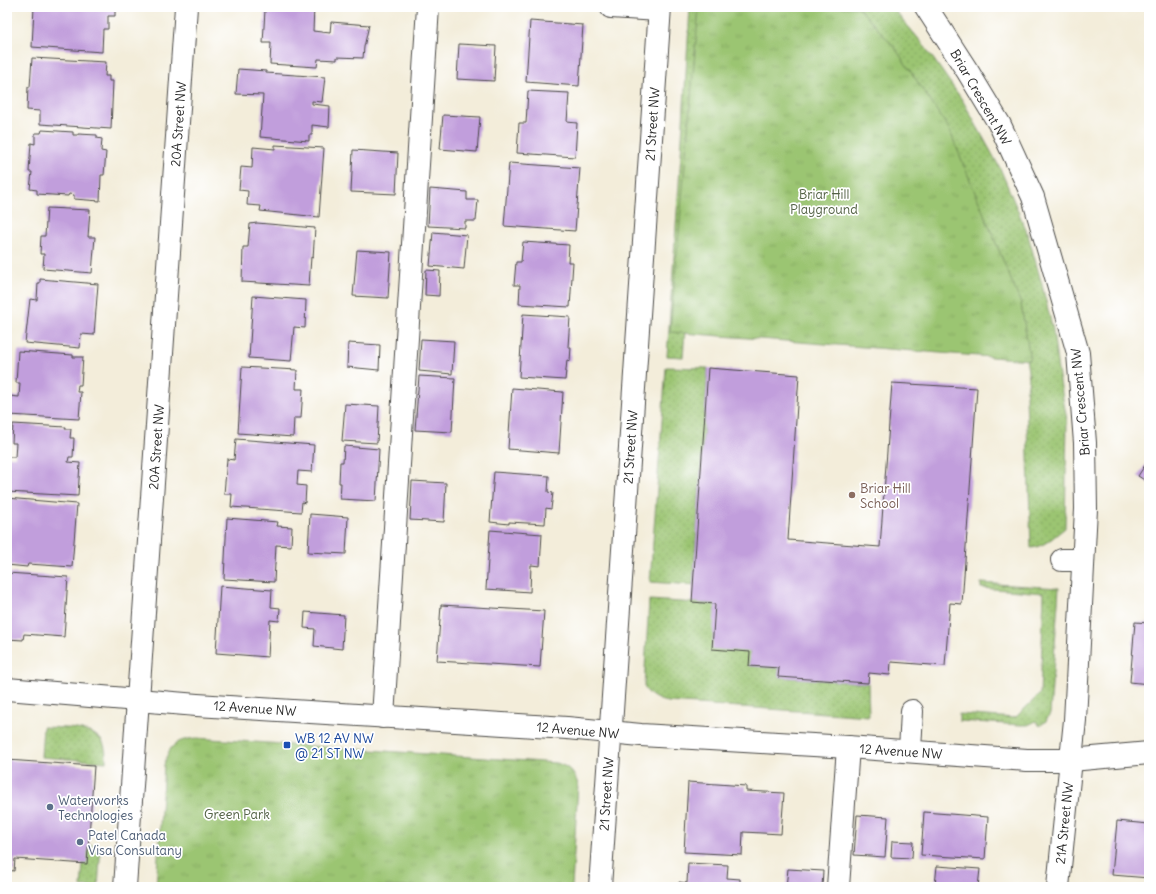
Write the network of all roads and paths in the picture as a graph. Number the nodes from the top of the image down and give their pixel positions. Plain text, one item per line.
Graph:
1 (186, 7) edge
2 (428, 7) edge
3 (611, 7) edge
4 (926, 7) edge
5 (660, 9) edge
6 (7, 689) edge
7 (138, 700) junction
8 (912, 711) dead end
9 (383, 717) junction
10 (610, 732) junction
11 (848, 746) junction
12 (910, 751) junction
13 (1149, 753) edge
14 (1071, 760) junction
15 (125, 887) edge
16 (600, 887) edge
17 (838, 887) edge
18 (1058, 887) edge

1 - 7 street, 20A Street NW
2 - 9 street
3 - 5 street
4 - 14 street, Briar Crescent NW
5 - 10 street, 21 Street NW
6 - 7 street, 12 Avenue NW
7 - 9 street, 12 Avenue NW
7 - 15 street, 20A Street NW
8 - 12 street
9 - 10 street, 12 Avenue NW
10 - 11 street, 12 Avenue NW
10 - 16 street, 21 Street NW
11 - 12 street, 12 Avenue NW
11 - 17 street
12 - 14 street, 12 Avenue NW
13 - 14 street, 12 Avenue NW
14 - 18 street, 21A Street NW

